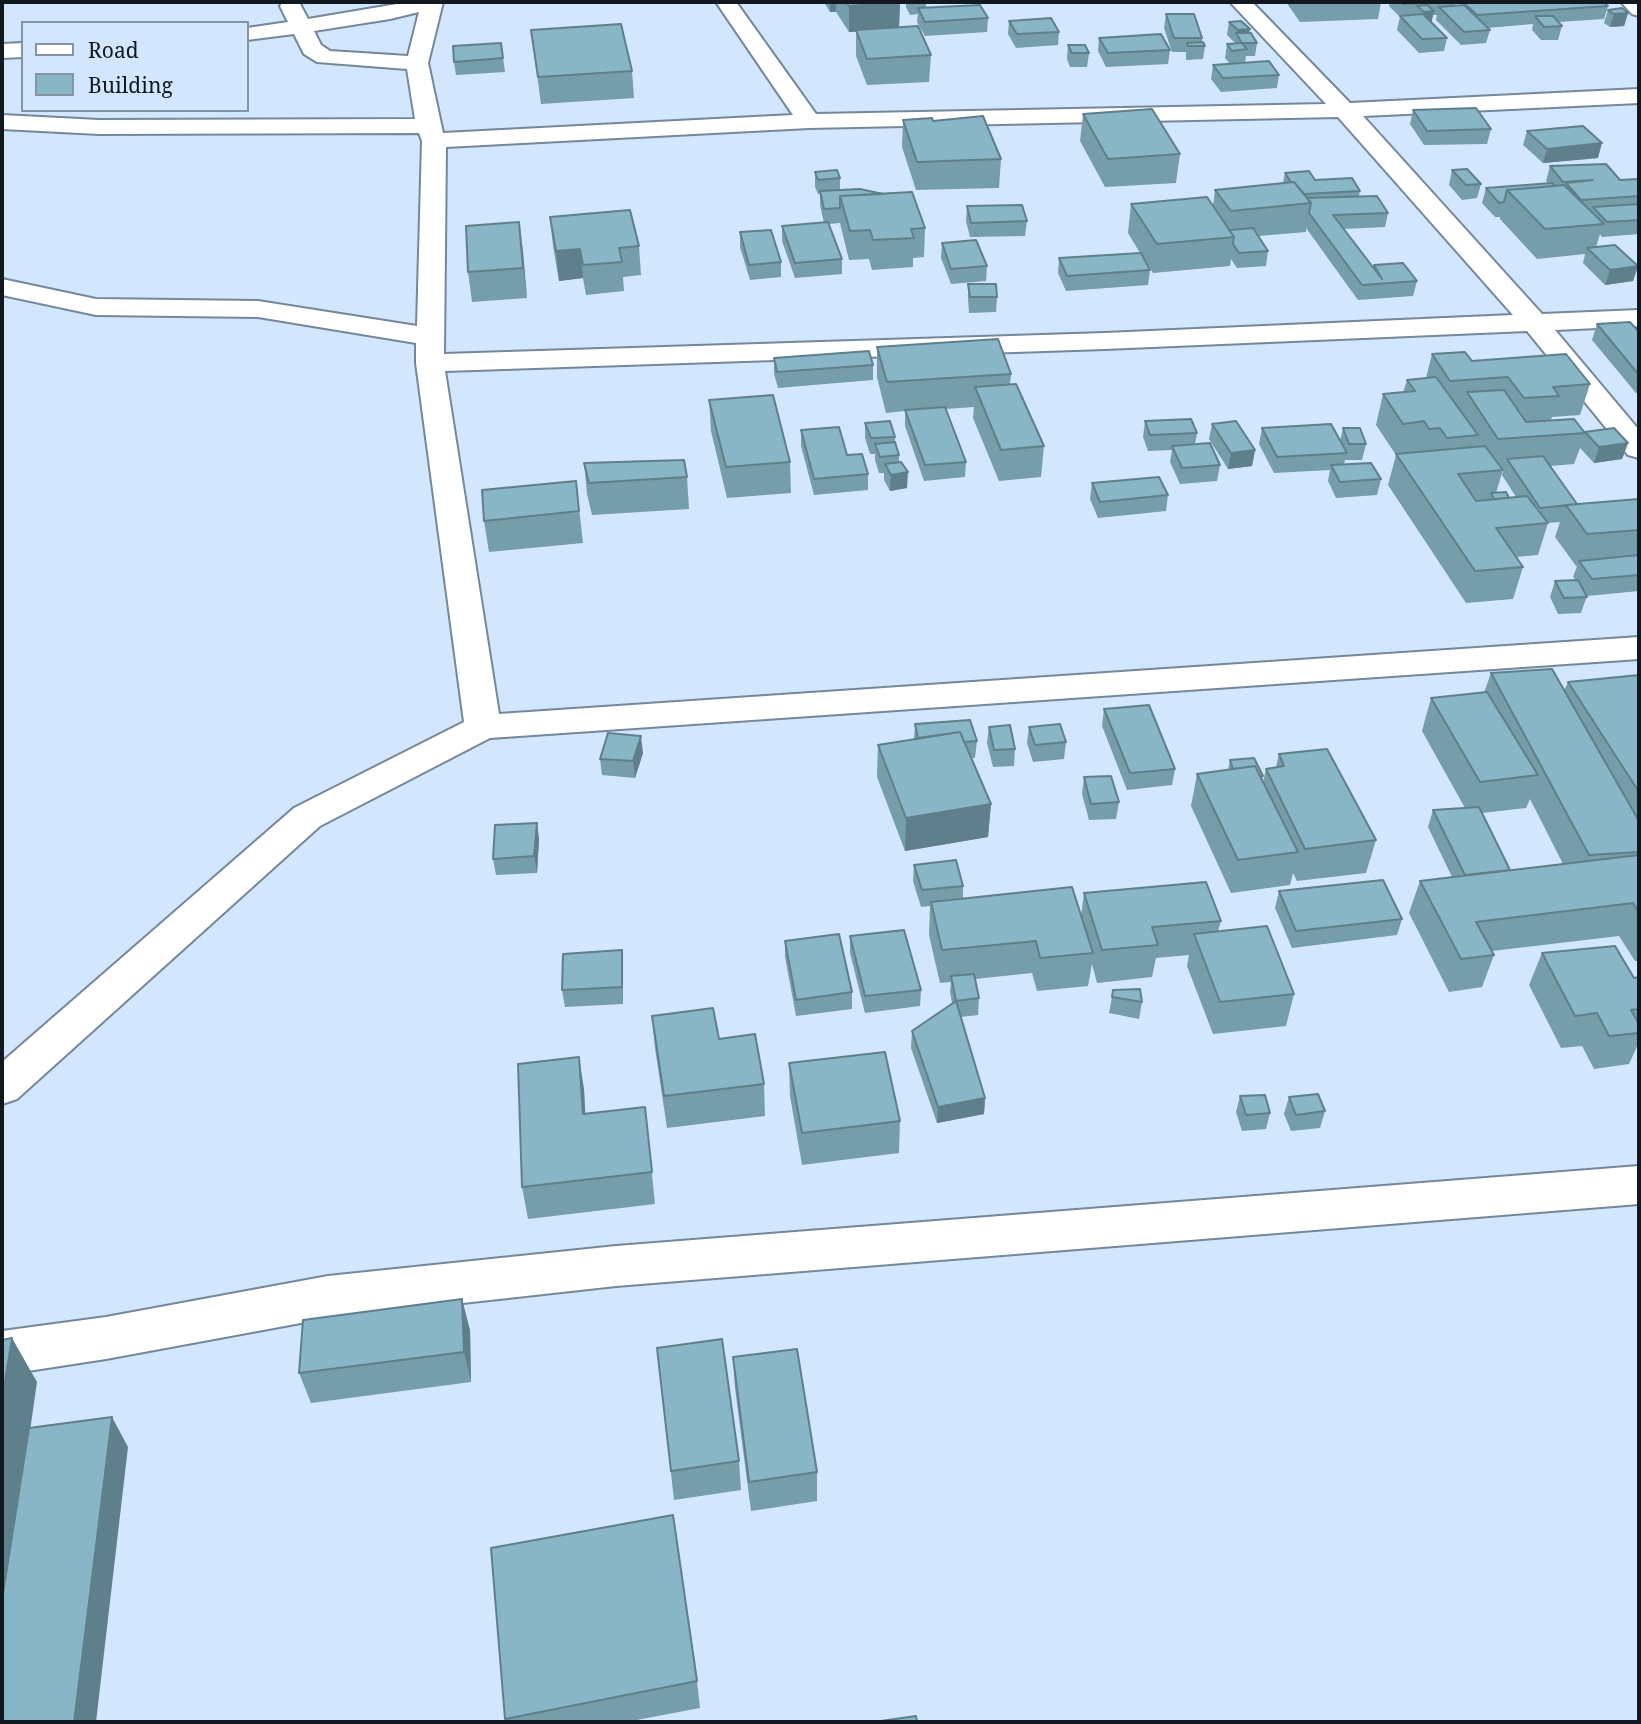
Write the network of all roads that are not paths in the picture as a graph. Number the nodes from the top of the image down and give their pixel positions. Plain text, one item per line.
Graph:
1 (289, 2) edge
2 (432, 2) edge
3 (726, 2) edge
4 (1240, 2) edge
5 (1631, 2) edge
6 (1639, 10) edge
7 (299, 27) junction
8 (248, 34) edge
9 (21, 50) edge
10 (2, 51) edge
11 (417, 63) junction
12 (1639, 96) edge
13 (1346, 110) junction
14 (809, 121) junction
15 (2, 122) edge
16 (431, 133) junction
17 (2, 287) edge
18 (1639, 318) edge
19 (1534, 322) junction
20 (430, 350) junction
21 (1639, 449) edge
22 (1639, 648) edge
23 (483, 727) junction
24 (2, 1087) edge
25 (1639, 1185) edge
26 (2, 1353) edge

1 - 7 street
2 - 7 street
2 - 11 street
3 - 14 street
4 - 13 street
5 - 6 street
7 - 8 street
7 - 11 street
9 - 10 street
11 - 16 street
12 - 13 street
13 - 14 street
13 - 19 street
14 - 16 street
15 - 16 street
16 - 20 street
17 - 20 street
18 - 19 street
19 - 20 street
19 - 21 street
20 - 23 street
22 - 23 street
23 - 24 street
25 - 26 street

